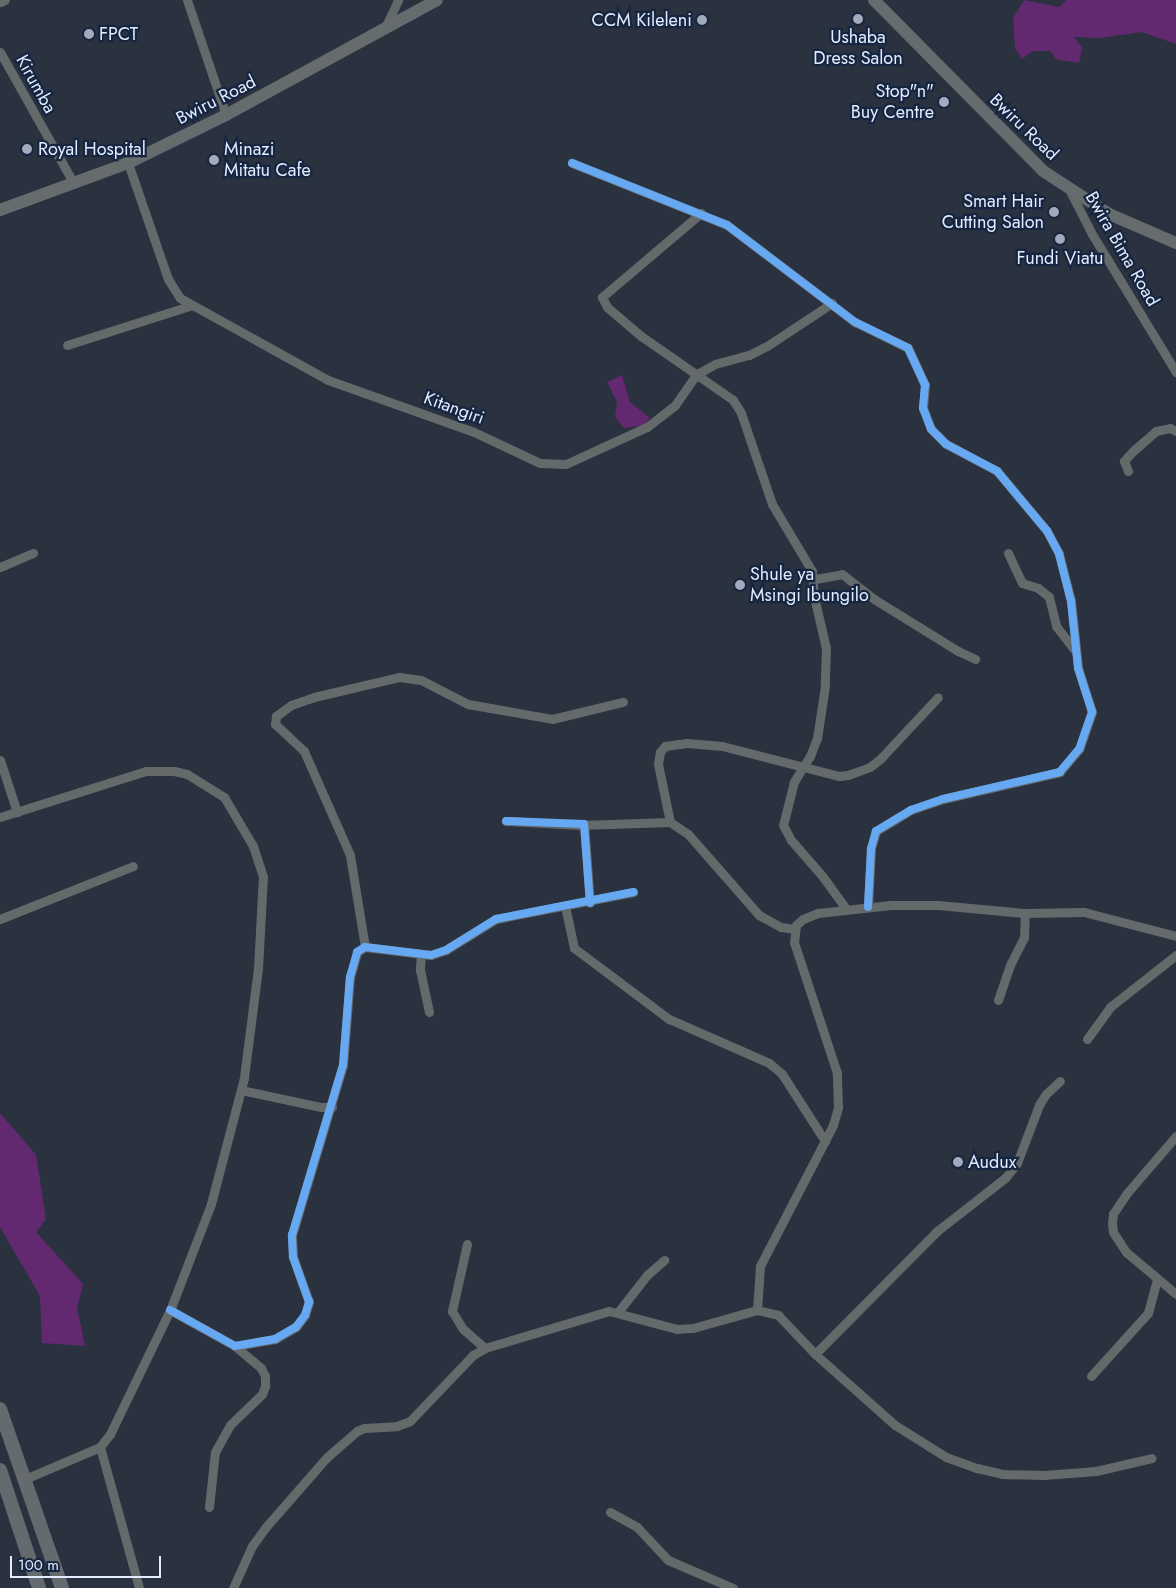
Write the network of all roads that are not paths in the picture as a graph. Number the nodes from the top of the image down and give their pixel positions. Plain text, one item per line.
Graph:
1 (5, 0) edge
2 (187, 0) edge
3 (398, 0) edge
4 (438, 0) edge
5 (874, 0) edge
6 (0, 2) edge
7 (386, 26) junction
8 (0, 52) edge
9 (226, 115) junction
10 (128, 163) junction
11 (572, 163) dead end
12 (74, 184) junction
13 (1071, 193) junction
14 (0, 210) edge
15 (701, 214) junction
16 (1176, 244) edge
17 (832, 304) junction
18 (192, 305) junction
19 (67, 345) dead end
20 (1176, 372) edge
21 (697, 374) junction
22 (1176, 432) edge
23 (1128, 472) dead end
24 (33, 553) dead end
25 (1008, 553) dead end
26 (0, 567) edge
27 (815, 579) junction
28 (1076, 650) junction
29 (975, 658) dead end
30 (938, 698) dead end
31 (623, 702) dead end
32 (0, 760) edge
33 (804, 767) junction
34 (17, 812) junction
35 (0, 818) edge
36 (506, 821) dead end
37 (670, 822) junction
38 (584, 824) junction
39 (133, 866) dead end
40 (633, 892) dead end
41 (590, 903) junction
42 (565, 906) junction
43 (868, 907) junction
44 (846, 909) junction
45 (1025, 913) junction
46 (0, 919) edge
47 (795, 929) junction
48 (1176, 936) edge
49 (365, 947) junction
50 (421, 954) junction
51 (1176, 955) edge
52 (998, 1000) dead end
53 (429, 1012) dead end
54 (1087, 1039) dead end
55 (1060, 1081) dead end
56 (241, 1090) junction
57 (332, 1107) junction
58 (1176, 1136) edge
59 (825, 1141) junction
60 (467, 1244) dead end
61 (664, 1260) dead end
62 (1157, 1278) junction
63 (1176, 1294) edge
64 (170, 1310) junction
65 (757, 1310) junction
66 (618, 1312) junction
67 (235, 1346) junction
68 (485, 1348) junction
69 (816, 1354) junction
70 (1092, 1376) dead end
71 (0, 1409) edge
72 (100, 1447) junction
73 (1152, 1458) dead end
74 (0, 1470) edge
75 (25, 1479) junction
76 (209, 1507) dead end
77 (610, 1512) dead end
78 (39, 1588) edge
79 (62, 1588) edge
80 (139, 1588) edge
81 (233, 1588) edge
82 (733, 1588) edge

1 - 6 street
2 - 9 street
3 - 7 street
4 - 7 main road, Bwiru Road
5 - 13 main road, Bwiru Road
7 - 9 main road, Bwiru Road
8 - 12 street, Kirumba
9 - 10 main road, Bwiru Road
10 - 12 main road, Bwiru Road
10 - 18 street, Kitangiri
11 - 15 street
12 - 14 main road, Bwiru Road
13 - 16 main road, Bwiru Road
13 - 20 street, Bwira Bima Road
15 - 17 street
15 - 21 street
17 - 21 street, Kitangiri
17 - 28 street
18 - 19 street
18 - 21 street, Kitangiri
21 - 27 street
22 - 23 street
24 - 26 street
25 - 28 street
27 - 29 street
27 - 33 street
28 - 43 street
30 - 33 street
31 - 49 street
32 - 34 street
33 - 37 street
33 - 44 street
34 - 35 street
34 - 56 street
36 - 38 street
37 - 38 street
37 - 47 street
38 - 41 street
39 - 46 street
40 - 41 street
41 - 42 street
42 - 50 street
42 - 59 street
43 - 44 street
43 - 45 street
44 - 47 street
45 - 48 street
45 - 52 street
47 - 59 street
49 - 50 street
49 - 57 street
50 - 53 street
51 - 54 street
55 - 69 street
56 - 57 street
56 - 64 street
57 - 67 street
58 - 62 street
59 - 65 street
60 - 68 street
61 - 66 street
62 - 63 street
62 - 70 street
64 - 67 street
64 - 72 street
65 - 66 street
65 - 69 street
66 - 68 street
67 - 76 street
68 - 81 street
69 - 73 street
71 - 75 main road
72 - 75 street
72 - 80 street
74 - 78 main road
75 - 79 main road
77 - 82 street

